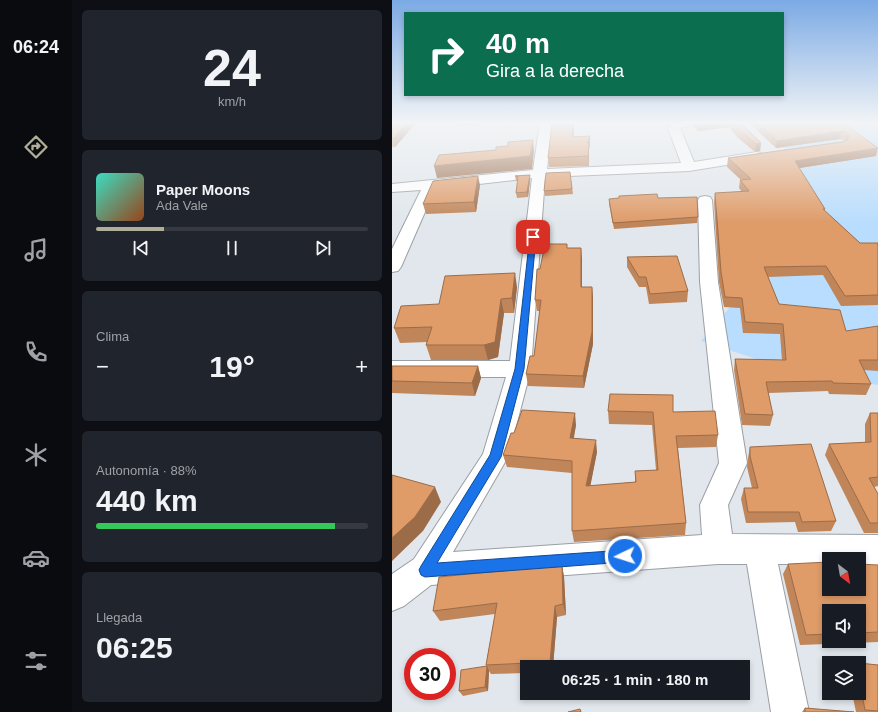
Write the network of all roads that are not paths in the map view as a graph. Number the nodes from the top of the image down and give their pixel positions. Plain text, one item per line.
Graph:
1 (543, 156) edge
2 (685, 156) edge
3 (758, 156) edge
4 (689, 167) junction
5 (539, 173) junction
6 (430, 185) junction
7 (392, 188) edge
8 (705, 200) dead end
9 (392, 267) edge
10 (520, 369) junction
11 (392, 370) edge
12 (718, 549) junction
13 (760, 550) junction
14 (878, 550) edge
15 (425, 570) junction
16 (392, 594) edge
17 (790, 712) edge

1 - 5 street
2 - 4 street
3 - 4 street
4 - 5 street
5 - 6 street
5 - 10 street
6 - 7 street
6 - 9 street
8 - 12 street
10 - 11 street
10 - 15 street
12 - 13 street
12 - 15 street
13 - 14 street
13 - 17 street
15 - 16 street

